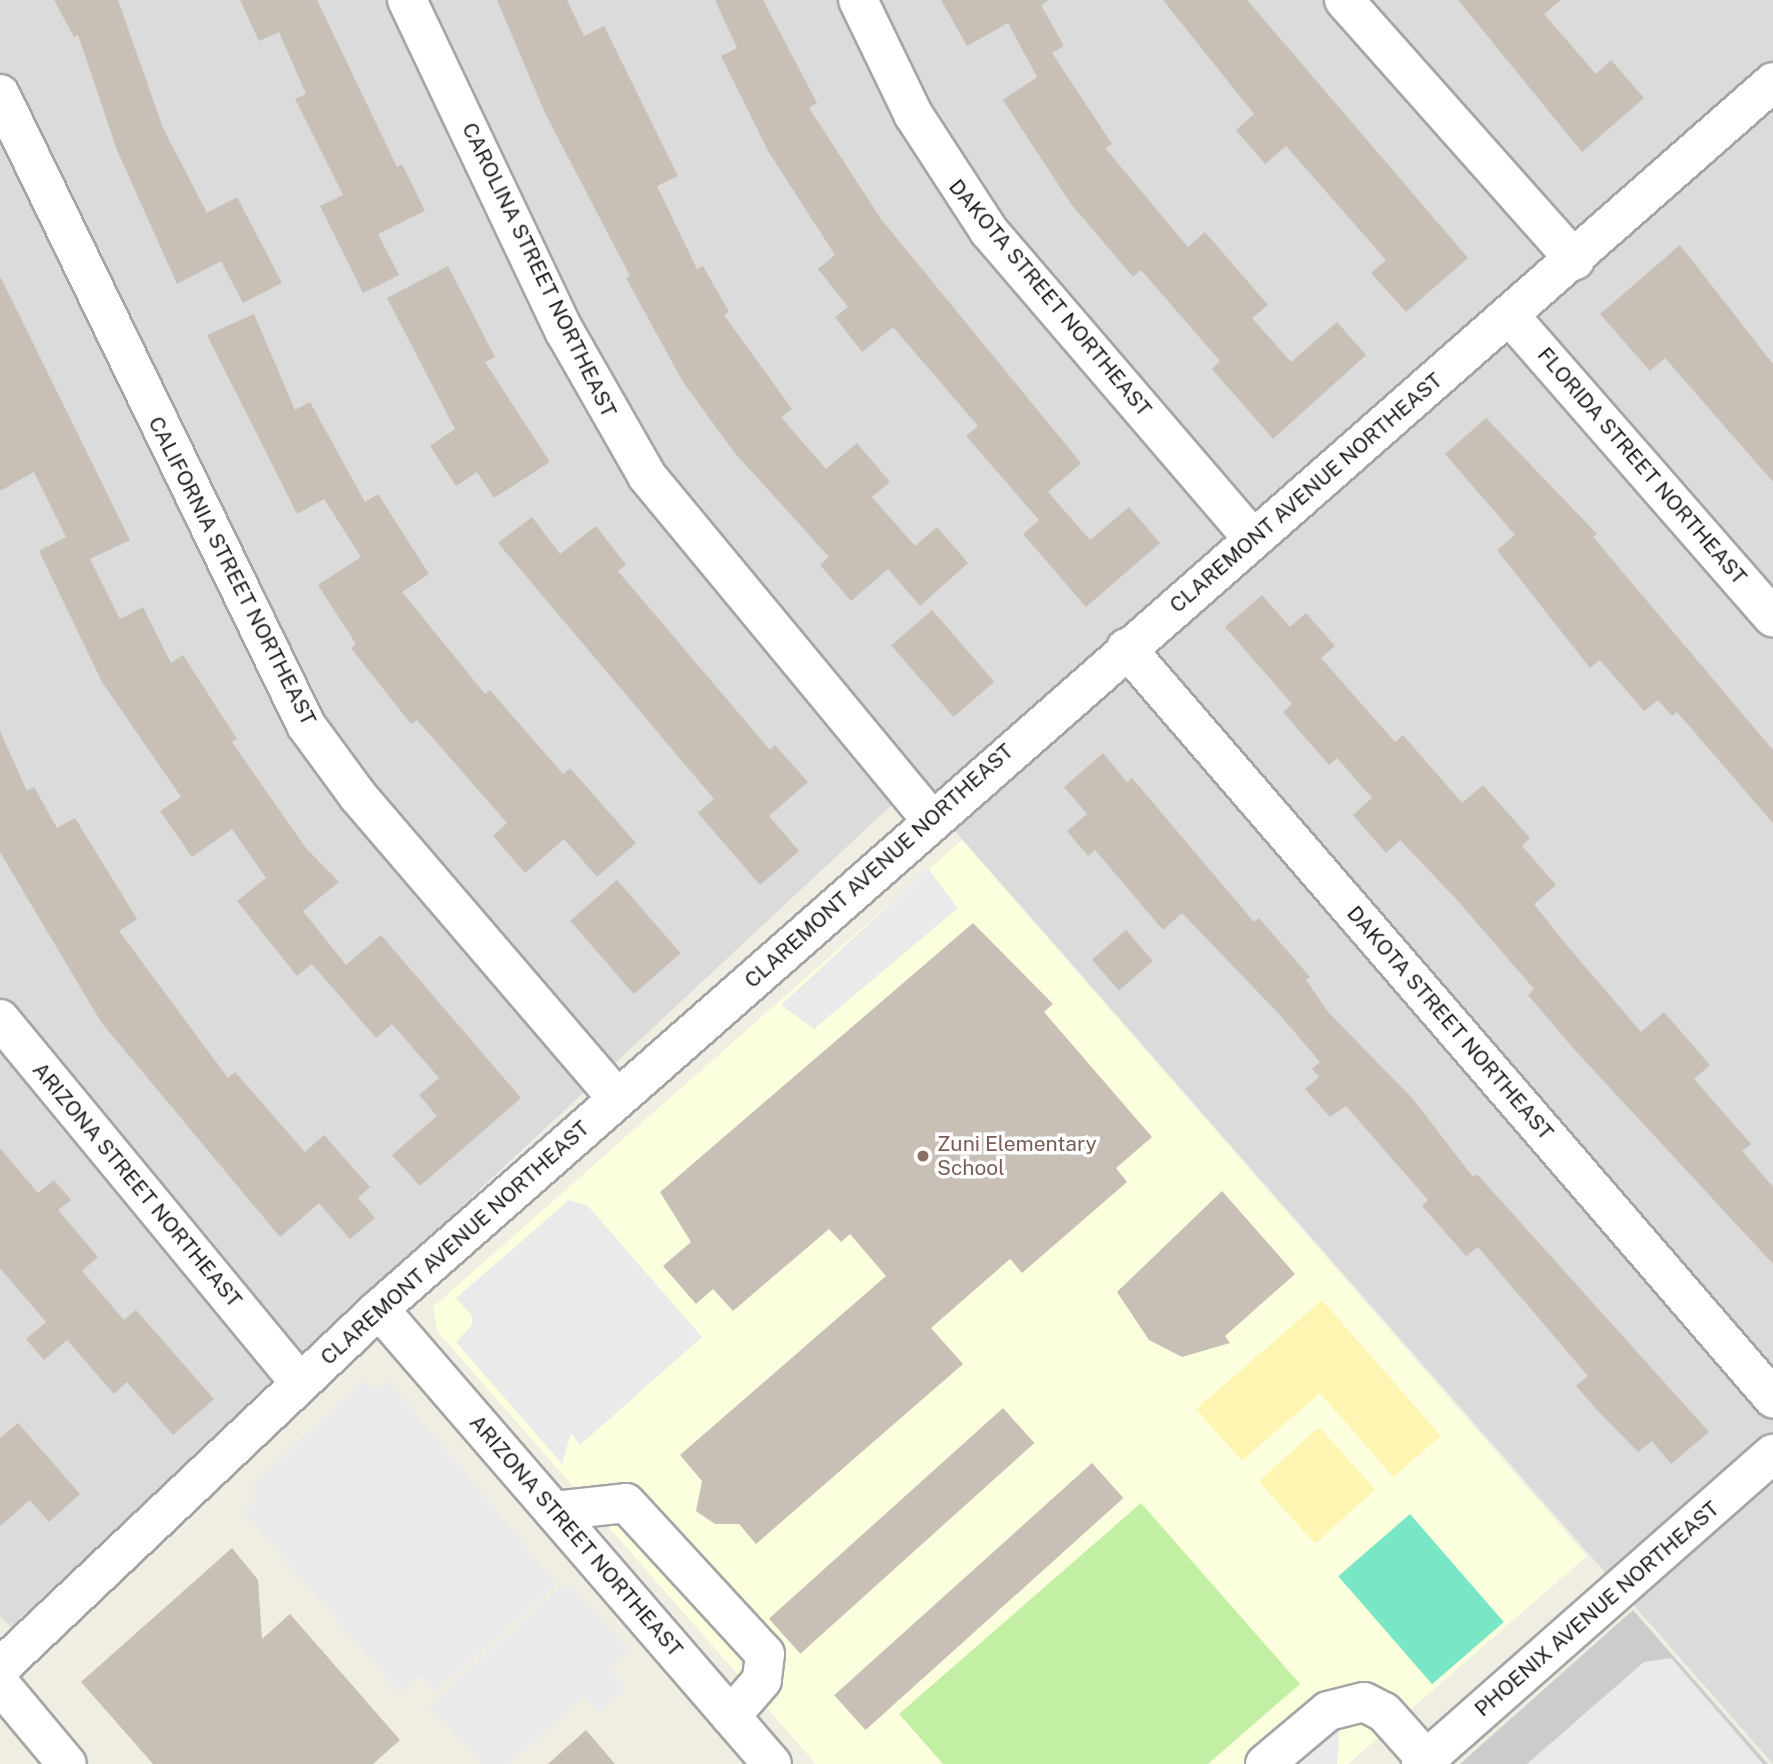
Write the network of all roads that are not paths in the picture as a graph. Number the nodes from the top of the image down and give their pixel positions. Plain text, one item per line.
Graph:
1 (407, 0) edge
2 (858, 0) edge
3 (1344, 0) edge
4 (1773, 82) edge
5 (0, 94) edge
6 (1575, 260) junction
7 (1510, 316) junction
8 (1253, 539) junction
9 (1773, 617) edge
10 (1126, 648) junction
11 (931, 819) junction
12 (0, 1019) edge
13 (617, 1098) junction
14 (379, 1309) junction
15 (300, 1383) junction
16 (1773, 1398) edge
17 (1773, 1454) edge
18 (554, 1511) junction
19 (0, 1668) edge
20 (0, 1684) edge
21 (731, 1716) junction
22 (1424, 1762) edge
23 (67, 1764) edge
24 (772, 1764) edge
25 (1265, 1764) edge

1 - 11 street, CAROLINA STREET NORTHEAST
2 - 8 street, DAKOTA STREET NORTHEAST
3 - 6 street
4 - 6 street, CLAREMONT AVENUE NORTHEAST
5 - 13 street, CALIFORNIA STREET NORTHEAST
6 - 7 street, CLAREMONT AVENUE NORTHEAST
7 - 8 street, CLAREMONT AVENUE NORTHEAST
7 - 9 street, FLORIDA STREET NORTHEAST
8 - 10 street, CLAREMONT AVENUE NORTHEAST
10 - 11 street, CLAREMONT AVENUE NORTHEAST
10 - 16 street, DAKOTA STREET NORTHEAST
11 - 13 street, CLAREMONT AVENUE NORTHEAST
12 - 15 street, ARIZONA STREET NORTHEAST
13 - 14 street, CLAREMONT AVENUE NORTHEAST
14 - 15 street, CLAREMONT AVENUE NORTHEAST
14 - 18 street, ARIZONA STREET NORTHEAST
15 - 19 street, CLAREMONT AVENUE NORTHEAST
17 - 22 street, PHOENIX AVENUE NORTHEAST
18 - 21 street, ARIZONA STREET NORTHEAST
18 - 21 street
20 - 23 street
21 - 24 street, ARIZONA STREET NORTHEAST
22 - 25 street

